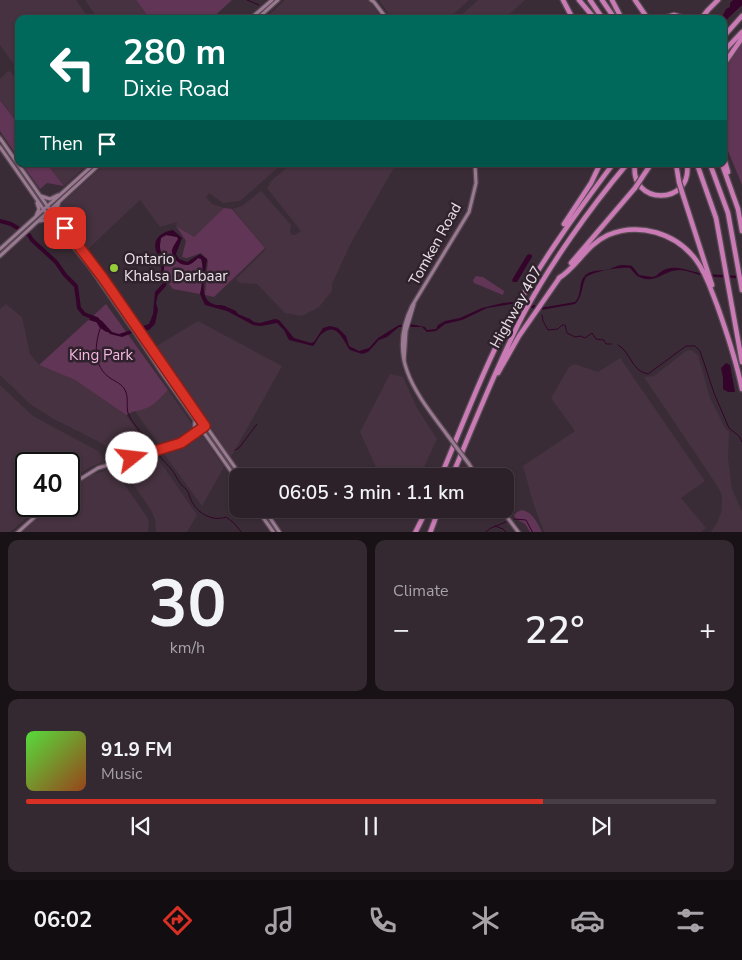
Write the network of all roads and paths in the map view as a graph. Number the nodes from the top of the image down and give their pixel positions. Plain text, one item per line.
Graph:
1 (272, 0) edge
2 (278, 0) edge
3 (373, 0) edge
4 (563, 0) edge
5 (579, 0) edge
6 (590, 0) edge
7 (602, 0) edge
8 (612, 0) edge
9 (635, 0) edge
10 (718, 0) edge
11 (255, 15) edge
12 (261, 15) edge
13 (384, 15) edge
14 (570, 15) edge
15 (592, 15) edge
16 (600, 15) edge
17 (612, 15) edge
18 (620, 15) edge
19 (645, 15) edge
20 (704, 15) edge
21 (742, 16) edge
22 (742, 32) edge
23 (727, 33) edge
24 (742, 38) edge
25 (727, 48) edge
26 (727, 60) edge
27 (0, 138) edge
28 (0, 147) edge
29 (15, 159) edge
30 (20, 167) edge
31 (91, 167) edge
32 (97, 167) edge
33 (476, 167) edge
34 (599, 167) edge
35 (611, 167) edge
36 (624, 167) edge
37 (635, 167) edge
38 (649, 167) edge
39 (676, 167) edge
40 (687, 167) edge
41 (698, 167) edge
42 (711, 167) edge
43 (723, 167) edge
44 (726, 167) edge
45 (61, 194) junction
46 (40, 195) junction
47 (37, 201) junction
48 (59, 202) junction
49 (49, 208) junction
50 (738, 209) junction
51 (45, 212) junction
52 (58, 219) junction
53 (36, 220) junction
54 (53, 222) junction
55 (742, 231) edge
56 (562, 233) junction
57 (0, 249) edge
58 (0, 256) edge
59 (703, 268) junction
60 (559, 278) junction
61 (742, 290) edge
62 (133, 325) junction
63 (138, 333) junction
64 (742, 362) edge
65 (493, 377) junction
66 (742, 389) edge
67 (194, 420) junction
68 (205, 426) junction
69 (200, 428) junction
70 (194, 434) junction
71 (229, 468) edge
72 (235, 468) edge
73 (444, 468) edge
74 (455, 468) edge
75 (472, 468) edge
76 (80, 479) edge
77 (34, 517) edge
78 (264, 518) edge
79 (270, 518) edge
80 (423, 518) edge
81 (436, 518) edge
82 (508, 518) edge
83 (17, 532) edge
84 (274, 532) edge
85 (280, 532) edge
86 (416, 532) edge
87 (431, 532) edge
88 (519, 532) edge

1 - 11 main road
2 - 12 main road
3 - 13 main road
4 - 14 highway
5 - 15 highway
6 - 16 highway
7 - 17 highway
8 - 18 highway
9 - 19 highway
10 - 20 highway
21 - 23 highway
22 - 25 highway
24 - 26 highway
27 - 29 main road
28 - 47 main road
30 - 46 main road
31 - 45 main road
32 - 48 main road
33 - 75 main road, Tomken Road, bridge
34 - 56 highway
35 - 56 highway, Highway 407
36 - 65 highway, Highway 407
37 - 40 highway
38 - 60 highway, bridge
39 - 59 highway, bridge
41 - 64 highway
42 - 61 highway
43 - 50 highway
44 - 50 highway
45 - 46 main road
45 - 49 main road
46 - 49 main road
47 - 51 main road
47 - 53 main road
48 - 49 main road
48 - 52 main road
49 - 51 main road
49 - 52 main road
50 - 55 highway
51 - 53 main road
51 - 54 main road
52 - 62 main road
53 - 54 main road
53 - 57 main road
53 - 58 main road
54 - 62 main road
56 - 73 highway, Highway 407
59 - 60 highway
59 - 66 highway
60 - 65 highway
62 - 63 main road
63 - 67 main road
63 - 68 main road
65 - 74 highway, Highway 407
67 - 69 main road
67 - 70 main road
68 - 69 main road
68 - 72 main road
69 - 70 main road
69 - 71 main road
70 - 76 main road
77 - 83 main road
78 - 84 main road
79 - 85 main road
80 - 86 highway
81 - 87 highway
82 - 88 main road

